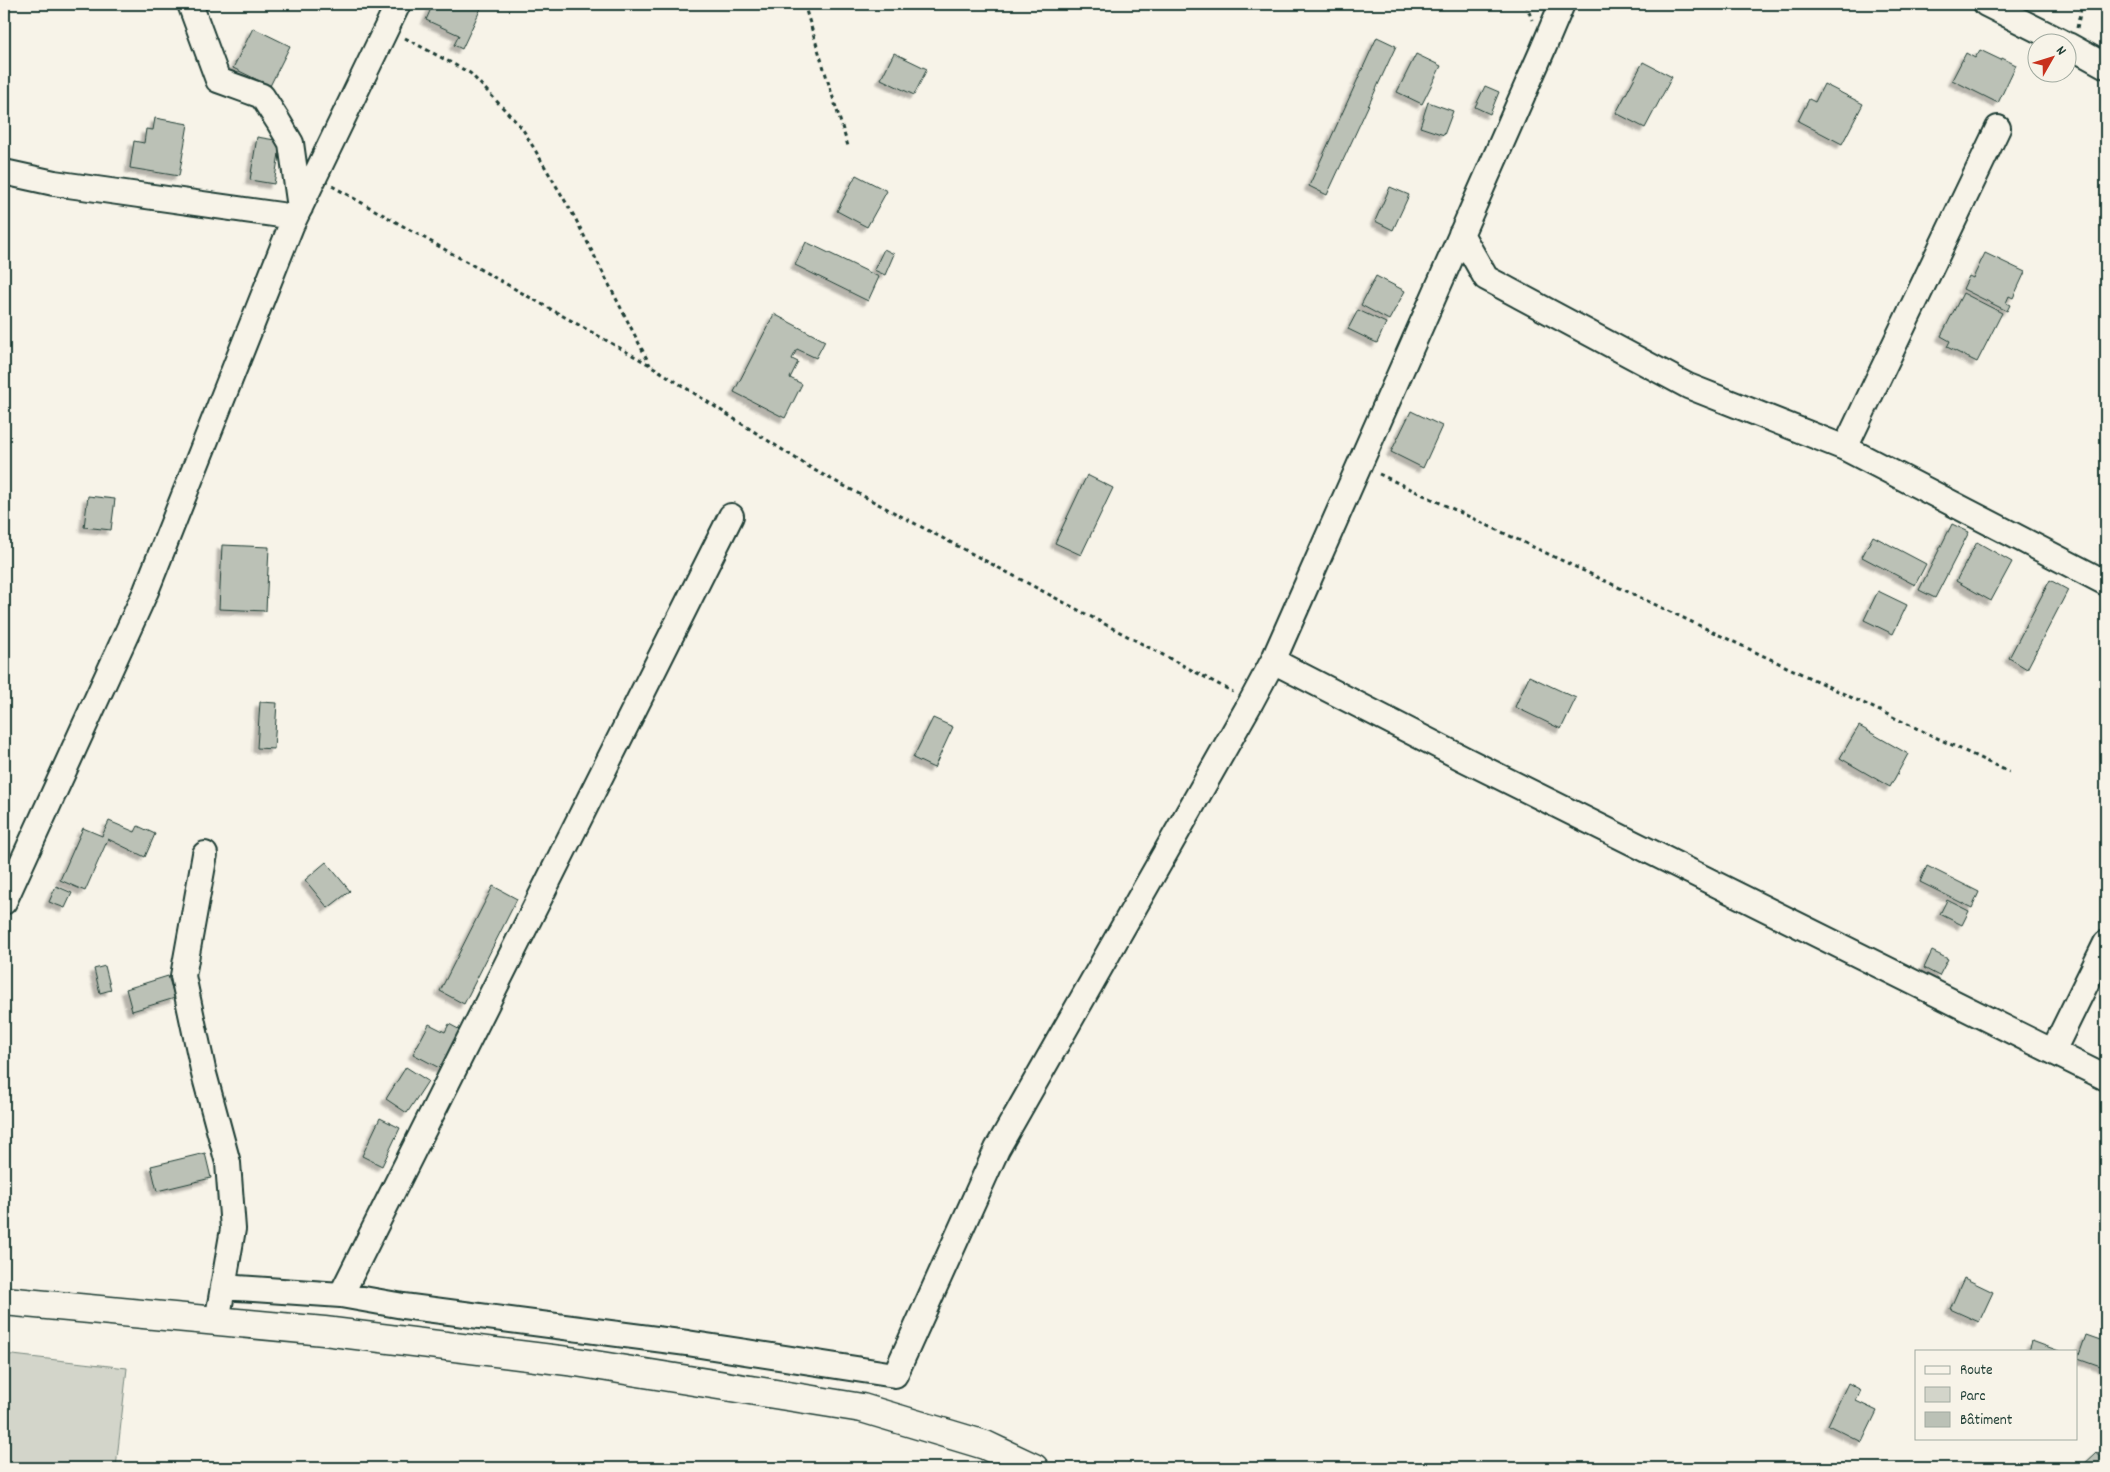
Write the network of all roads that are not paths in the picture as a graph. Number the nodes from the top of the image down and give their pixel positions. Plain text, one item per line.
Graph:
1 (190, 4) edge
2 (398, 4) edge
3 (1562, 4) edge
4 (1986, 4) edge
5 (2042, 32) edge
6 (2078, 51) edge
7 (2106, 66) edge
8 (1998, 128) dead end
9 (4, 172) edge
10 (298, 213) junction
11 (1461, 234) junction
12 (1845, 448) junction
13 (731, 516) dead end
14 (2106, 583) edge
15 (1273, 661) junction
16 (204, 854) dead end
17 (4, 902) edge
18 (2106, 943) edge
19 (2054, 1051) junction
20 (2106, 1078) edge
21 (223, 1287) junction
22 (341, 1295) junction
23 (4, 1301) edge
24 (217, 1322) junction
25 (1034, 1468) edge

1 - 10 street
2 - 10 street
3 - 11 street
4 - 5 street
6 - 7 street
8 - 12 street
9 - 10 street
10 - 17 street
11 - 12 street
11 - 15 street
12 - 14 street
13 - 22 street
15 - 19 street
15 - 22 street
16 - 21 street
18 - 19 street
19 - 20 street
21 - 22 street
21 - 24 street
23 - 24 street
24 - 25 street

